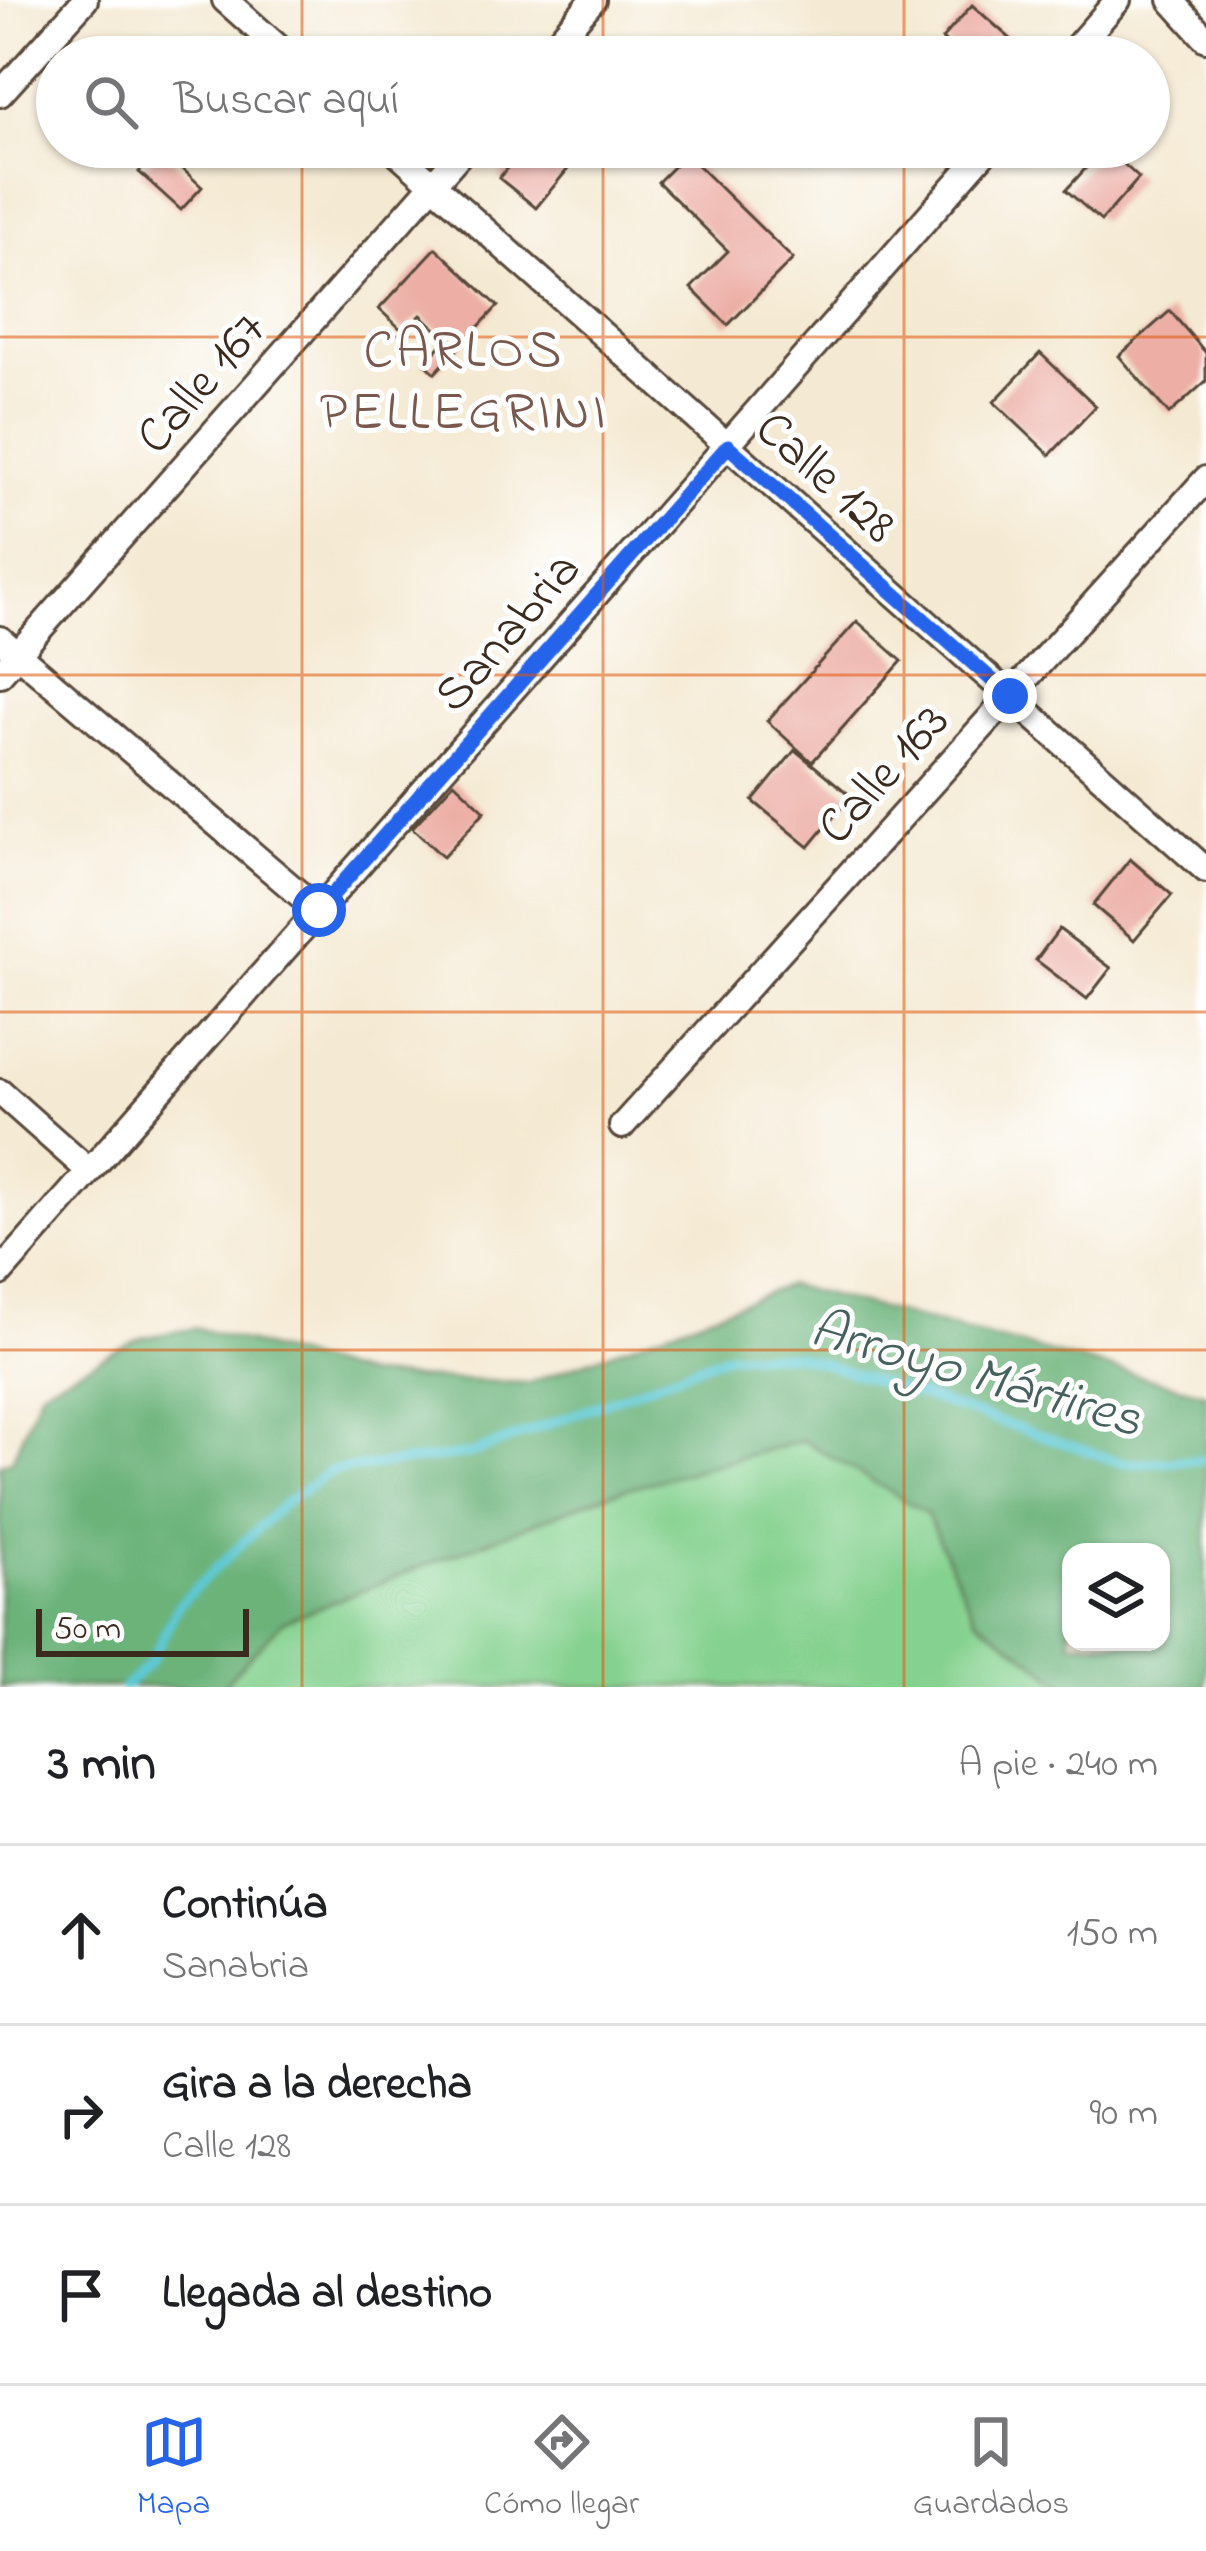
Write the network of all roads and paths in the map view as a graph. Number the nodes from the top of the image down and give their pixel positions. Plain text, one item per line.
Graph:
1 (85, 0) edge
2 (225, 0) edge
3 (593, 0) edge
4 (1118, 0) edge
5 (1171, 0) edge
6 (52, 36) edge
7 (265, 36) edge
8 (562, 36) edge
9 (1086, 36) edge
10 (1206, 39) edge
11 (36, 54) edge
12 (0, 94) edge
13 (415, 168) edge
14 (447, 168) edge
15 (971, 168) edge
16 (433, 184) junction
17 (728, 446) junction
18 (1206, 478) edge
19 (9, 647) edge
20 (0, 674) edge
21 (1010, 696) junction
22 (1206, 870) edge
23 (319, 910) junction
24 (0, 1092) edge
25 (622, 1126) dead end
26 (89, 1172) junction
27 (0, 1273) edge

1 - 6 street
2 - 7 street
3 - 8 street
4 - 9 street
5 - 10 street
11 - 12 street
13 - 16 street, Calle 128
14 - 16 street, Calle 167
15 - 17 street, Sanabria
16 - 17 street, Calle 128
16 - 19 street, Calle 167
17 - 21 street, Calle 128
17 - 23 street, Sanabria
18 - 21 street, Calle 163
19 - 20 street, Calle 167
19 - 23 street
21 - 22 street, Calle 128
21 - 25 street, Calle 163
23 - 26 street, Sanabria
24 - 26 street
26 - 27 street, Sanabria

